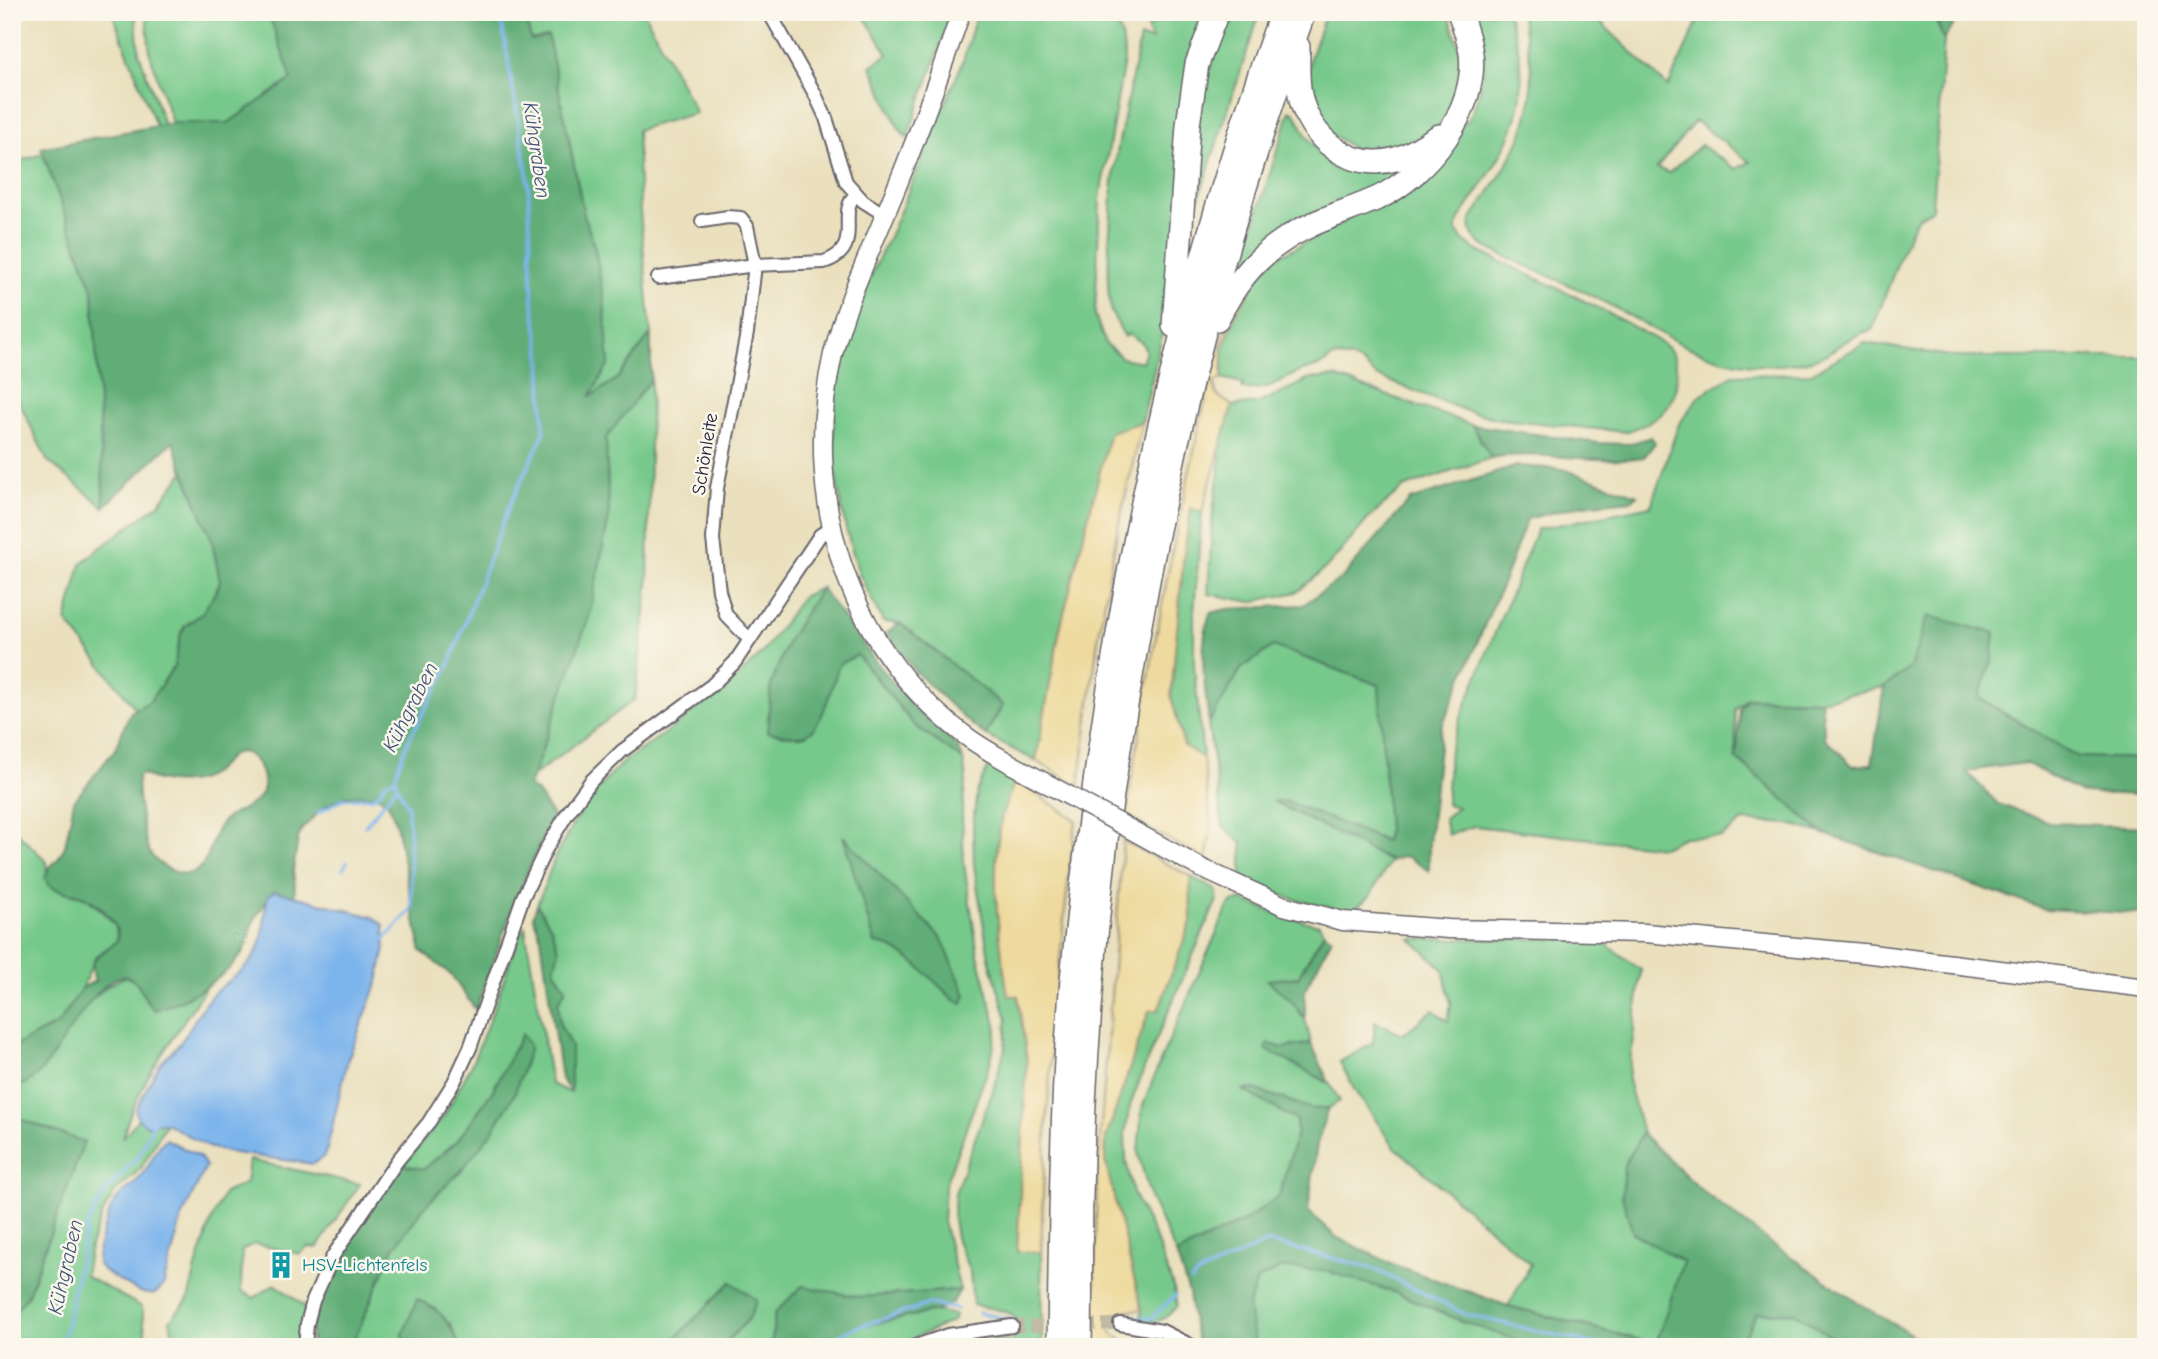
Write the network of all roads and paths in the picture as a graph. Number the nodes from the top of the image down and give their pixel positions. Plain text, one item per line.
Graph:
1 (769, 12) edge
2 (961, 12) edge
3 (1217, 12) edge
4 (1282, 12) edge
5 (1459, 12) edge
6 (1301, 21) edge
7 (1451, 129) junction
8 (859, 197) junction
9 (885, 215) junction
10 (702, 221) dead end
11 (755, 265) junction
12 (658, 278) dead end
13 (1181, 374) junction
14 (831, 528) junction
15 (750, 640) junction
16 (2146, 988) edge
17 (1120, 1324) tunnel mouth
18 (1012, 1326) tunnel mouth
19 (305, 1347) edge
20 (913, 1347) edge
21 (1059, 1347) edge
22 (1080, 1347) edge
23 (1194, 1347) edge

1 - 8 street
2 - 9 street
3 - 13 highway
4 - 13 highway
5 - 7 highway
6 - 7 highway
6 - 13 highway
7 - 13 highway
8 - 9 street
8 - 11 street
9 - 14 street
10 - 11 street, Schönleite
11 - 12 street
11 - 15 street, Schönleite
13 - 21 highway
13 - 22 highway
14 - 15 street
14 - 16 street, bridge
15 - 19 street
17 - 23 street
18 - 20 street

